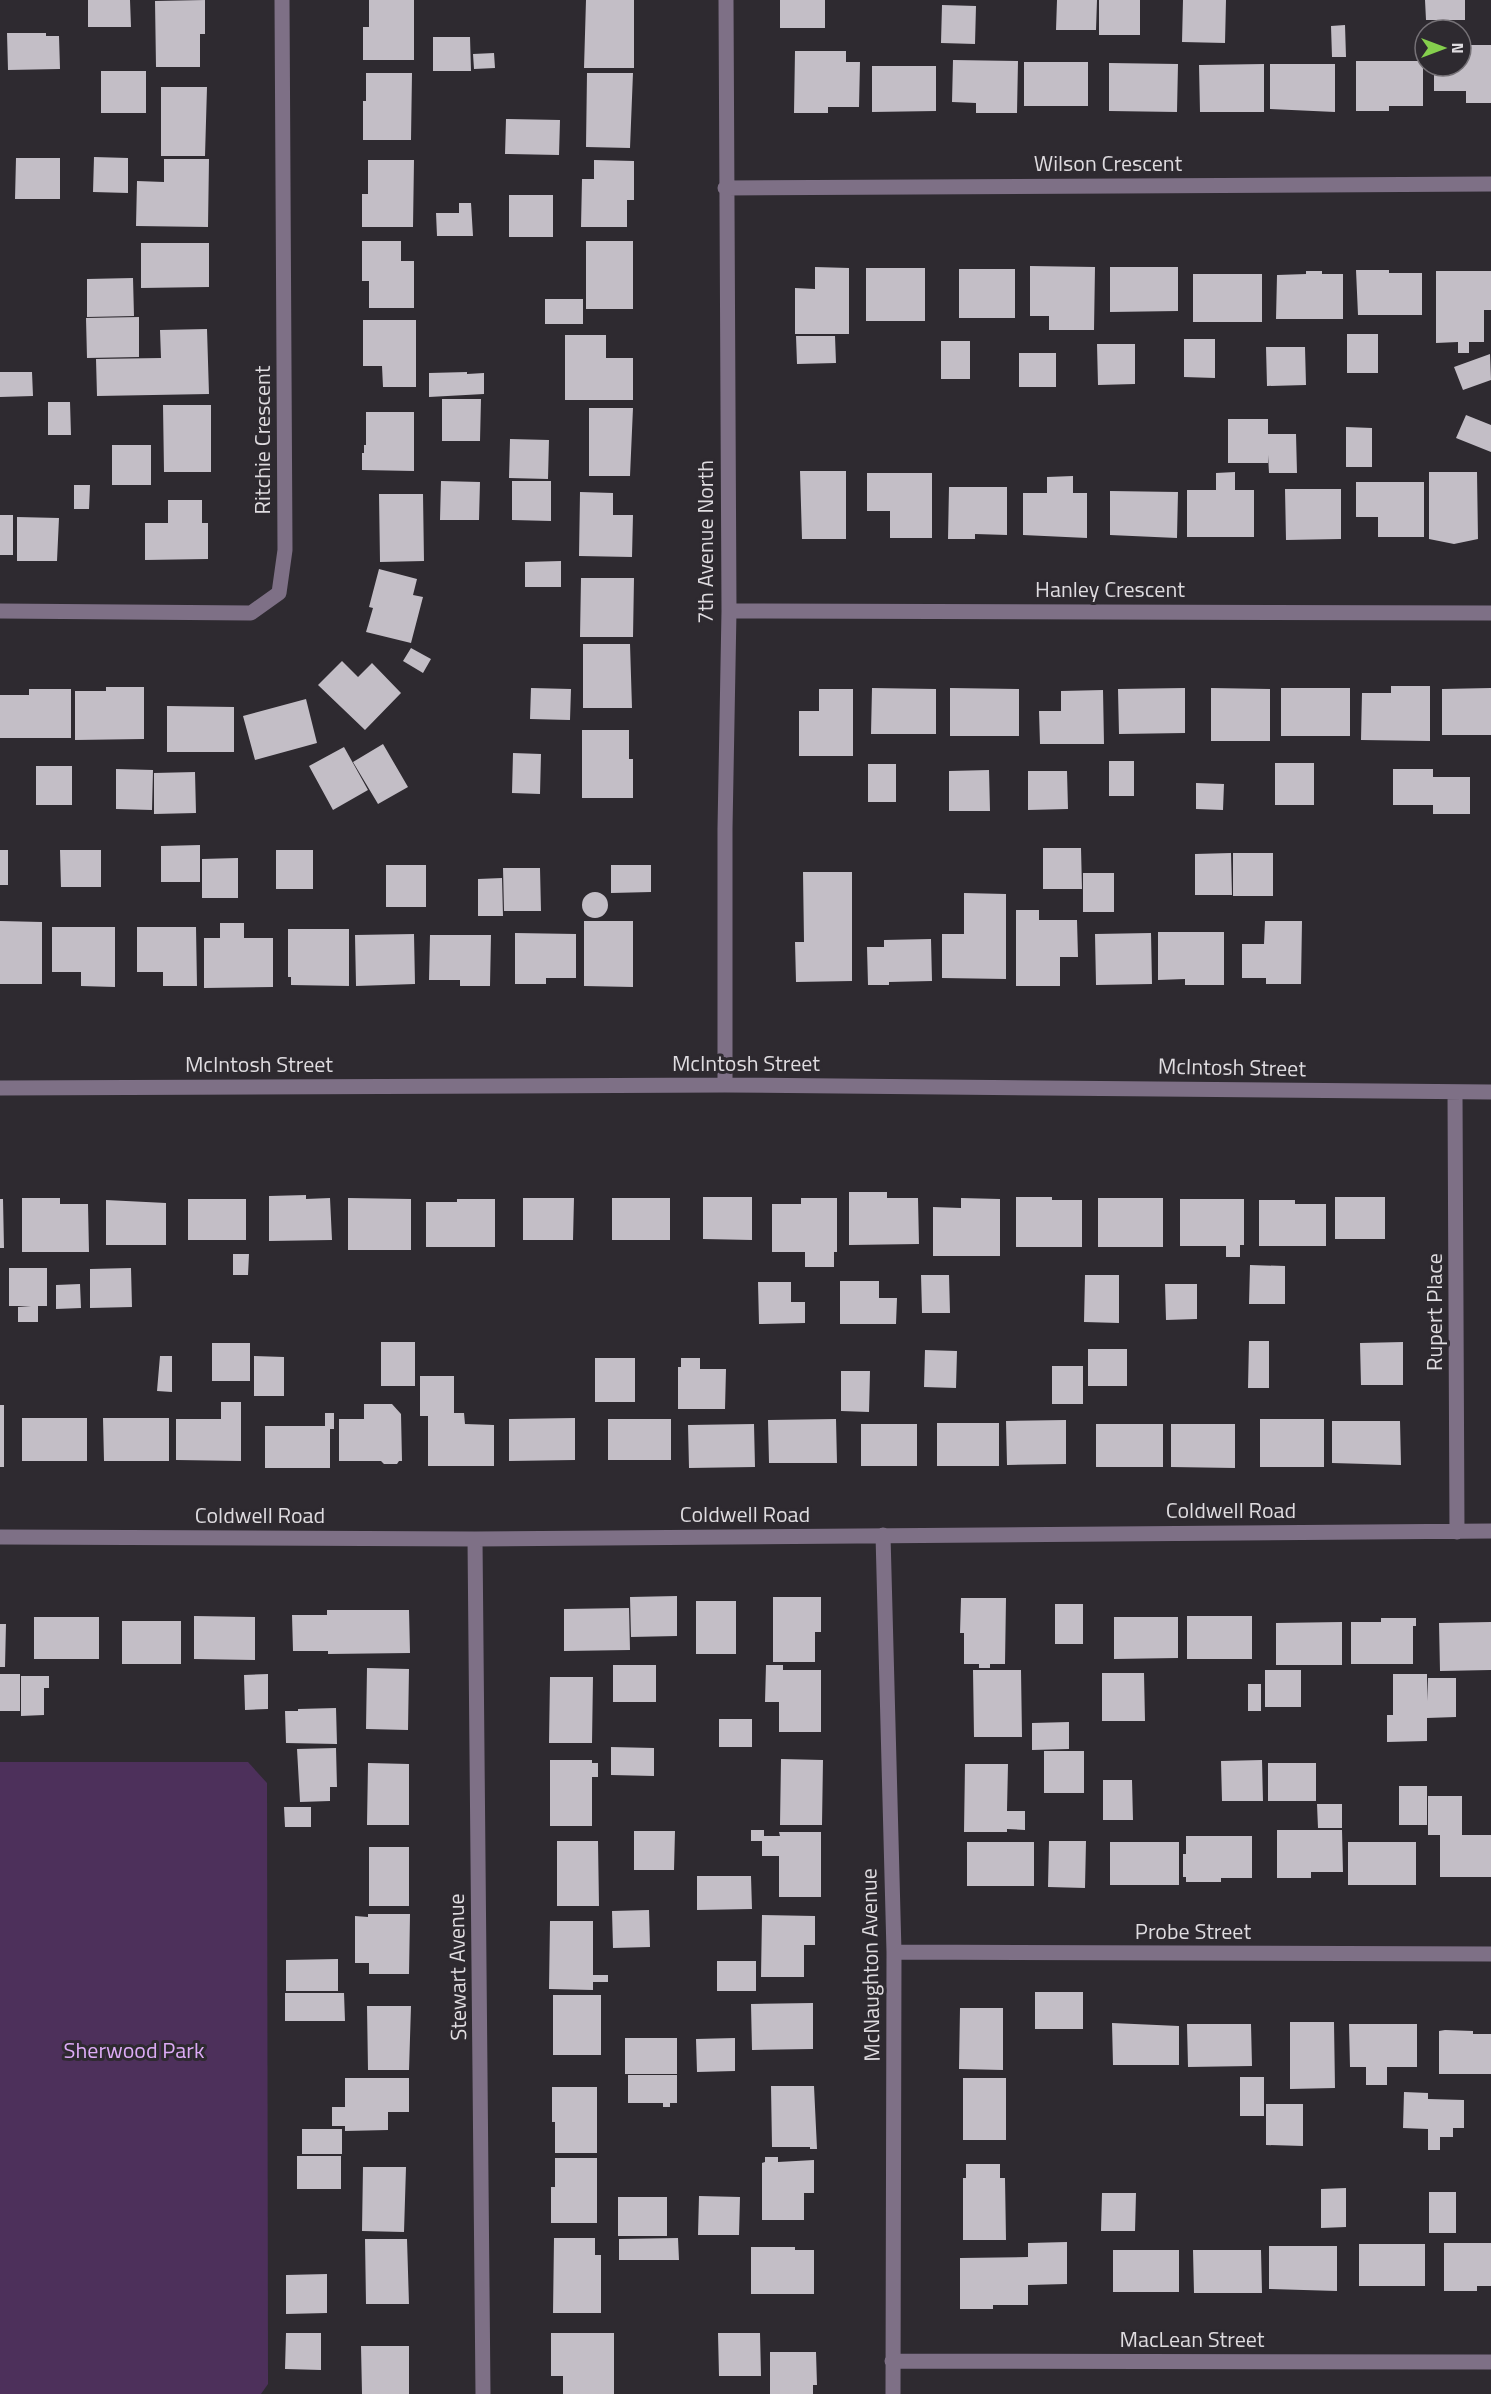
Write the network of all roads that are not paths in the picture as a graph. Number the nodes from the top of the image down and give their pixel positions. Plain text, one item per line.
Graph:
1 (282, 0) edge
2 (726, 0) edge
3 (1491, 184) edge
4 (725, 188) junction
5 (0, 611) edge
6 (729, 611) junction
7 (1491, 613) edge
8 (725, 1084) junction
9 (0, 1088) edge
10 (1455, 1092) junction
11 (1491, 1092) edge
12 (1457, 1532) junction
13 (1491, 1532) edge
14 (883, 1535) junction
15 (0, 1537) edge
16 (475, 1539) junction
17 (894, 1953) junction
18 (1491, 1954) edge
19 (892, 2361) junction
20 (1491, 2362) edge
21 (483, 2394) edge
22 (893, 2394) edge

1 - 5 street, Ritchie Crescent
2 - 4 street, 7th Avenue North
3 - 4 street, Wilson Crescent
4 - 6 street, 7th Avenue North
6 - 7 street, Hanley Crescent
6 - 8 street, 7th Avenue North
8 - 9 street, McIntosh Street
8 - 10 street, McIntosh Street
10 - 11 street, McIntosh Street
10 - 12 street, Rupert Place
12 - 13 street, Coldwell Road
12 - 14 street, Coldwell Road
14 - 16 street, Coldwell Road
14 - 17 street, McNaughton Avenue
15 - 16 street, Coldwell Road
16 - 21 street, Stewart Avenue
17 - 18 street, Probe Street
17 - 19 street, McNaughton Avenue
19 - 20 street, MacLean Street
19 - 22 street, McNaughton Avenue

